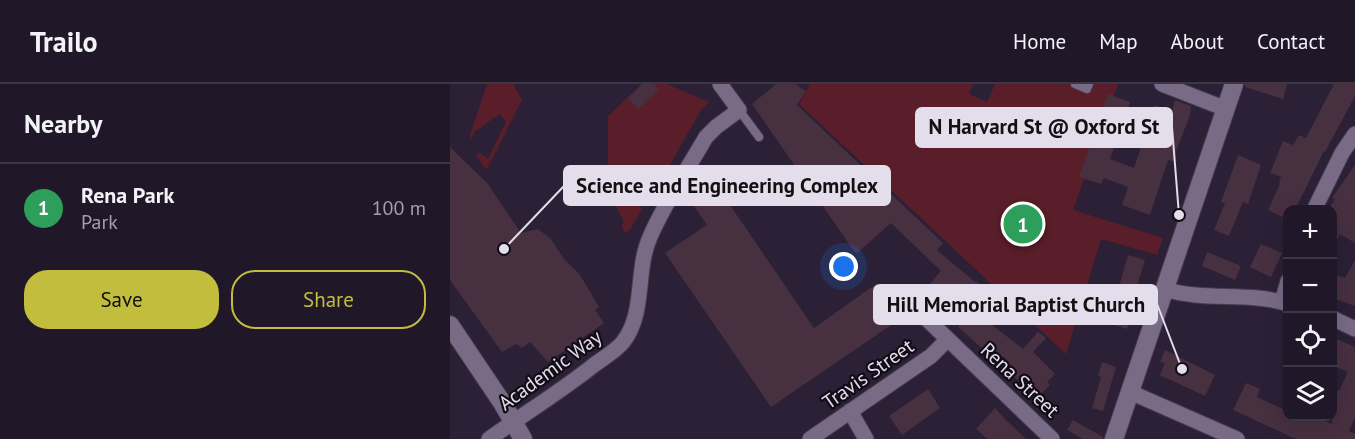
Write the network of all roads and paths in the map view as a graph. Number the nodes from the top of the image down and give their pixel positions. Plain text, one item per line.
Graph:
1 (720, 84) edge
2 (1075, 84) edge
3 (1089, 84) edge
4 (1162, 84) edge
5 (1234, 84) edge
6 (1226, 109) junction
7 (739, 110) junction
8 (1355, 134) edge
9 (759, 137) dead end
10 (1316, 205) edge
11 (1165, 289) junction
12 (908, 301) dead end
13 (1283, 303) edge
14 (1337, 320) edge
15 (450, 325) edge
16 (1355, 329) edge
17 (947, 340) junction
18 (1130, 392) junction
19 (850, 411) junction
20 (513, 424) junction
21 (489, 439) edge
22 (523, 439) edge
23 (810, 439) edge
24 (866, 439) edge
25 (1052, 439) edge
26 (1114, 439) edge
27 (1237, 439) edge

1 - 7 street
2 - 3 lane
4 - 6 street
5 - 6 main road
6 - 11 main road
7 - 9 lane
7 - 20 street, Academic Way
8 - 10 street
11 - 13 street
11 - 18 main road
12 - 17 street, Rena Street
14 - 16 street
15 - 20 main road
17 - 19 street, Travis Street
17 - 25 street, Rena Street
18 - 26 main road
18 - 27 street
19 - 23 street, Travis Street
19 - 24 street
20 - 21 street, Academic Way
20 - 22 main road

